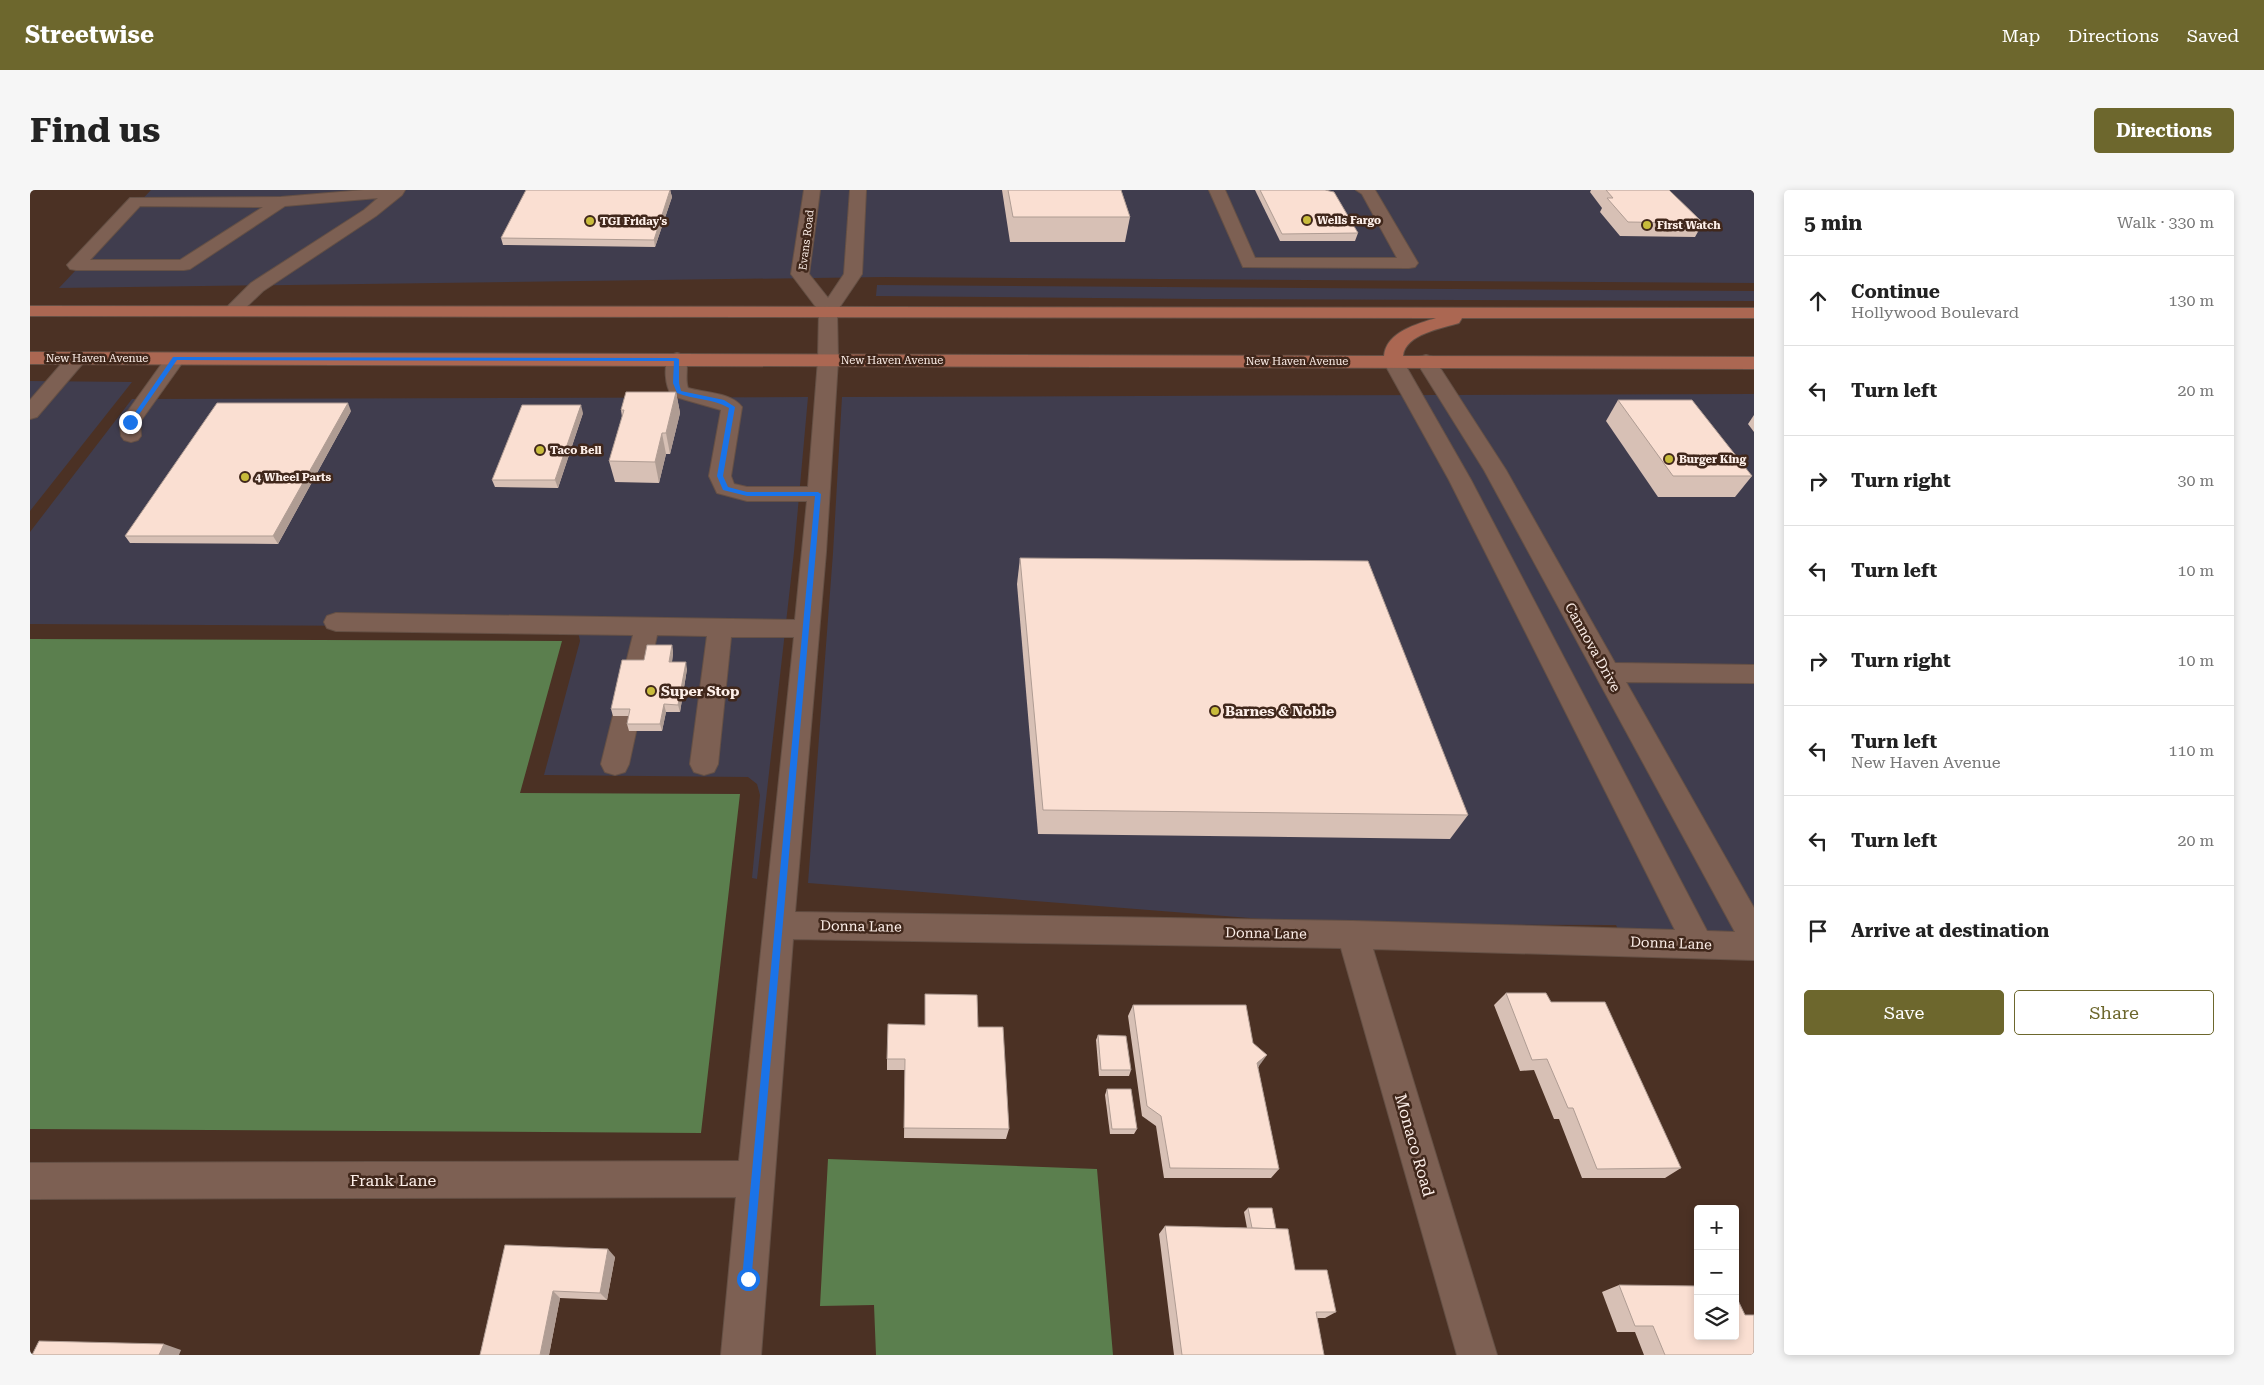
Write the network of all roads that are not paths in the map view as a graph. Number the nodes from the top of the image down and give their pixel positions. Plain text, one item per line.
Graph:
1 (812, 190) edge
2 (858, 190) edge
3 (1217, 190) edge
4 (397, 191) edge
5 (1366, 191) edge
6 (281, 202) junction
7 (30, 311) edge
8 (828, 311) junction
9 (232, 312) junction
10 (1484, 312) junction
11 (1754, 313) edge
12 (30, 358) edge
13 (77, 358) junction
14 (175, 358) junction
15 (676, 359) junction
16 (828, 360) junction
17 (1393, 361) junction
18 (1426, 361) junction
19 (1754, 363) edge
20 (30, 413) edge
21 (131, 436) dead end
22 (818, 494) junction
23 (336, 622) dead end
24 (646, 626) junction
25 (720, 627) junction
26 (806, 629) junction
27 (1607, 672) junction
28 (1754, 674) edge
29 (616, 764) dead end
30 (704, 764) dead end
31 (778, 925) junction
32 (1353, 935) junction
33 (1754, 937) edge
34 (1698, 944) junction
35 (1754, 946) edge
36 (755, 1178) junction
37 (30, 1181) edge
38 (741, 1355) edge
39 (1477, 1355) edge

1 - 8 street, Evans Road
2 - 8 street
3 - 5 street
4 - 6 street
4 - 9 street
6 - 6 street
7 - 9 main road
8 - 9 main road
8 - 10 main road
8 - 16 street
10 - 11 main road
10 - 17 main road
12 - 13 main road, New Haven Avenue
13 - 14 main road, New Haven Avenue
13 - 20 street
14 - 15 main road, New Haven Avenue
14 - 21 street
15 - 16 main road, New Haven Avenue
15 - 22 street
16 - 17 main road, New Haven Avenue
16 - 22 street
17 - 18 main road, New Haven Avenue
17 - 34 street
18 - 19 main road, New Haven Avenue
18 - 27 street, Cannova Drive
22 - 26 street
23 - 24 street
24 - 25 street
24 - 29 street
25 - 26 street
25 - 30 street
26 - 31 street
27 - 28 street
27 - 33 street, Cannova Drive
31 - 32 street, Donna Lane
31 - 36 street
32 - 34 street, Donna Lane
32 - 39 street, Monaco Road
34 - 35 street, Donna Lane
36 - 37 street, Frank Lane
36 - 38 street

